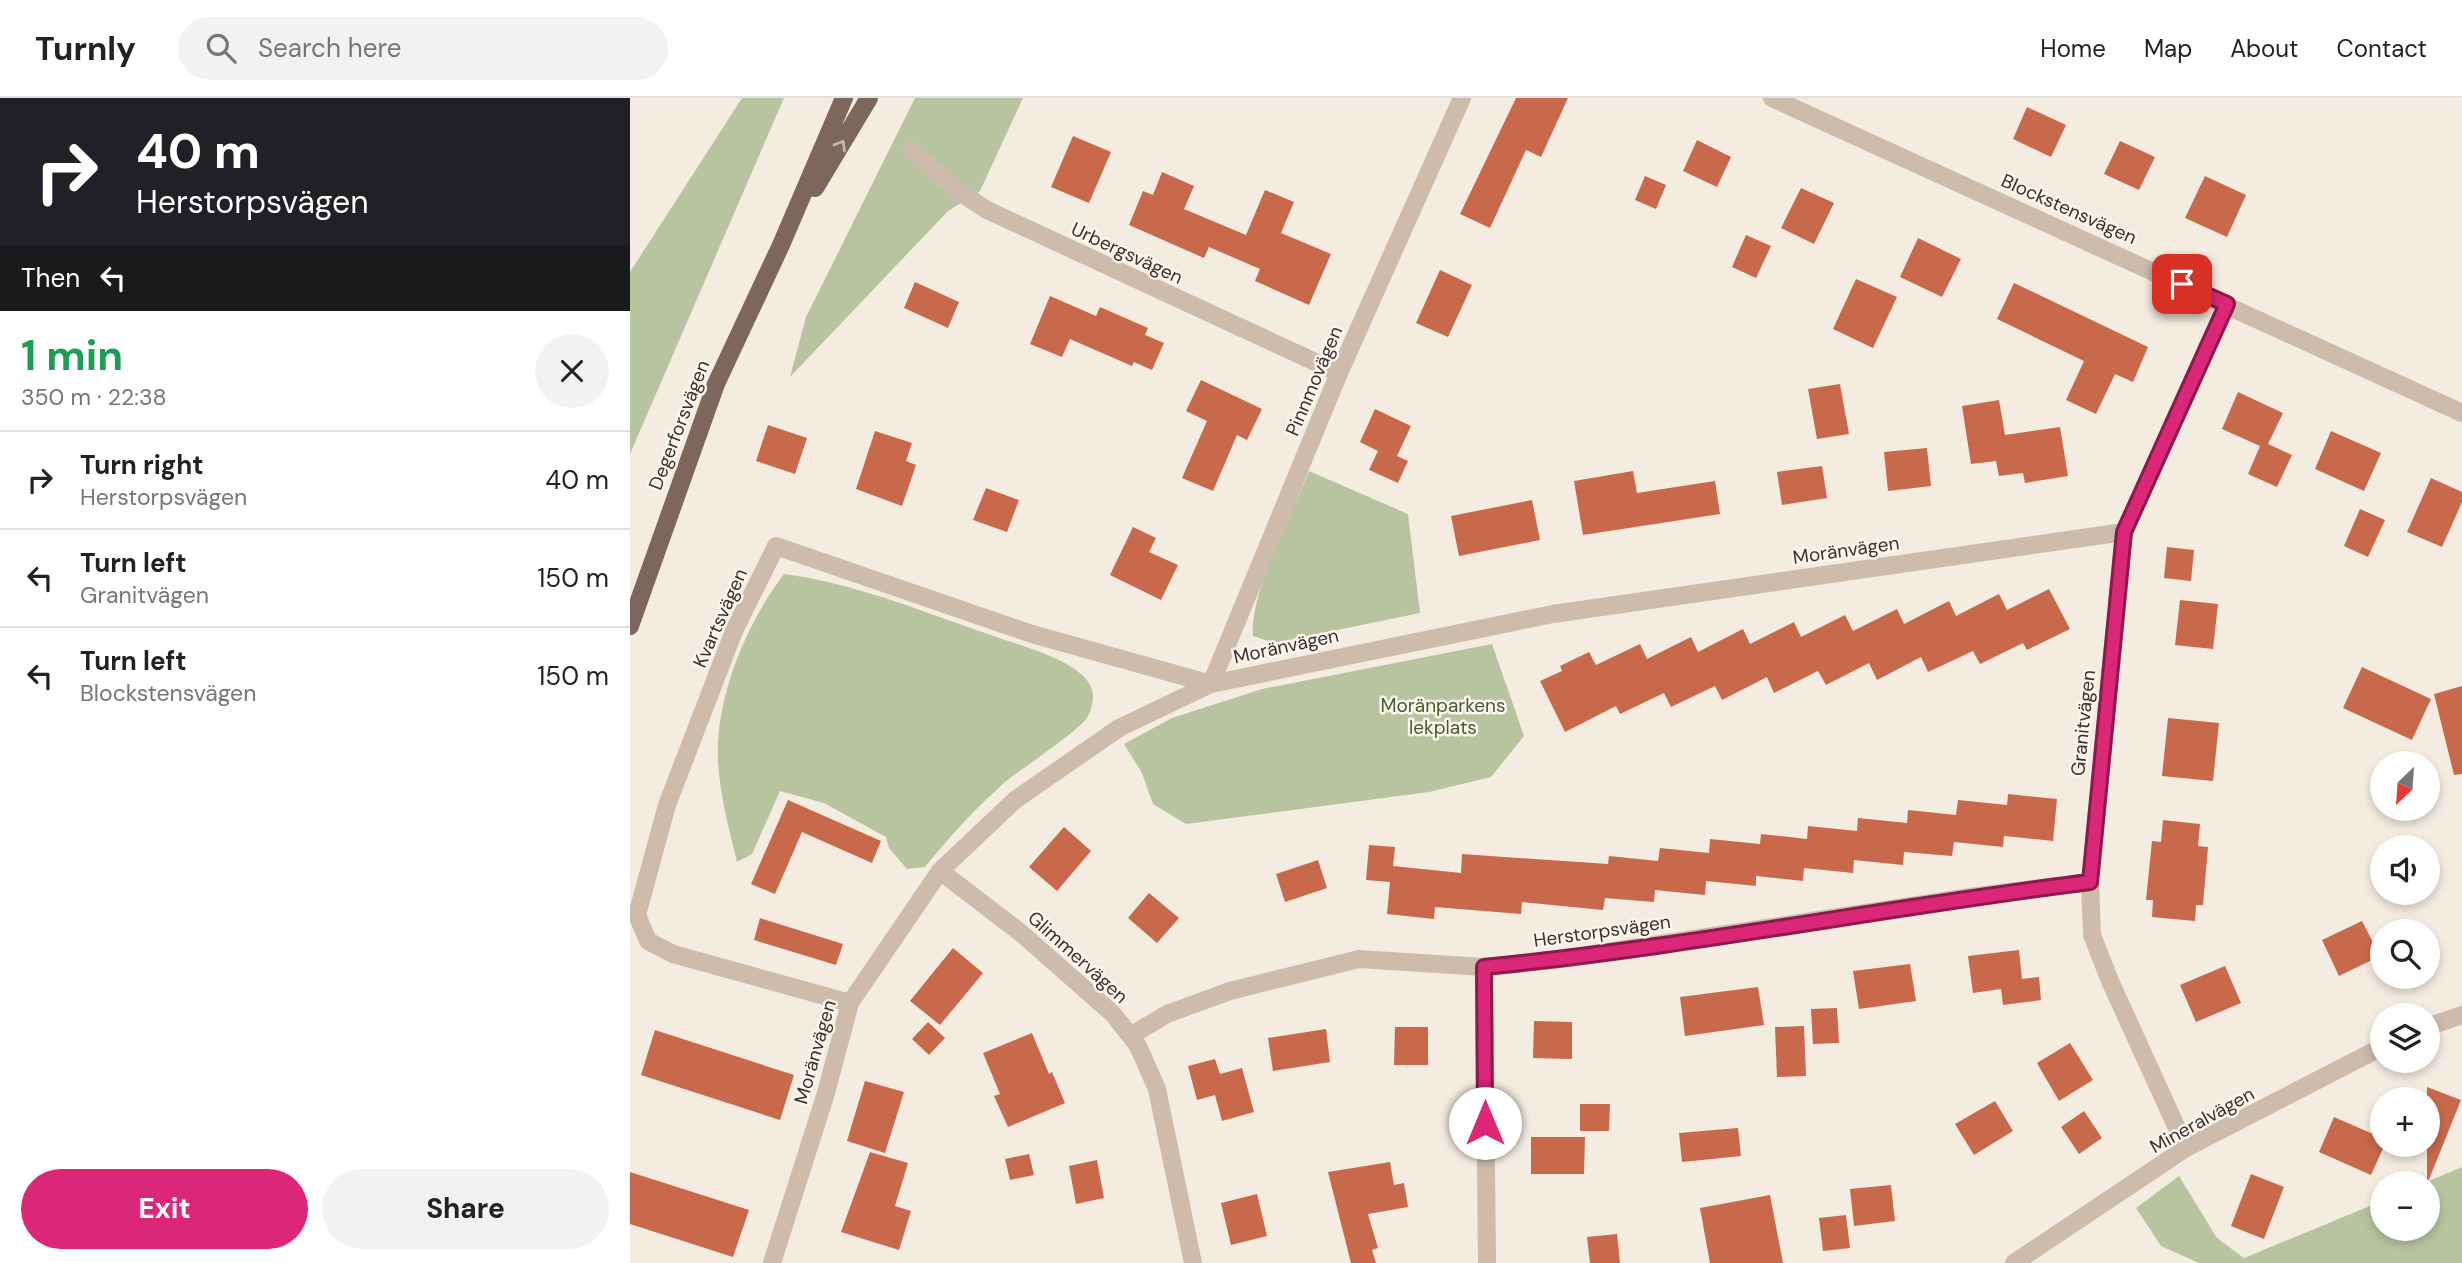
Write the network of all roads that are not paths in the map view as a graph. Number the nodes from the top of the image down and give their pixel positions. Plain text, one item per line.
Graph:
1 (844, 98) edge
2 (869, 98) edge
3 (1462, 98) edge
4 (1772, 98) edge
5 (911, 150) dead end
6 (781, 245) junction
7 (2227, 304) junction
8 (1339, 373) junction
9 (2462, 413) edge
10 (2124, 532) junction
11 (630, 626) edge
12 (1211, 684) junction
13 (940, 871) junction
14 (2090, 882) junction
15 (1484, 967) junction
16 (850, 1003) junction
17 (2462, 1015) edge
18 (2440, 1023) edge
19 (1130, 1036) junction
20 (2370, 1053) edge
21 (2186, 1149) junction
22 (772, 1263) edge
23 (1193, 1263) edge
24 (1487, 1263) edge
25 (2014, 1263) edge

1 - 6 main road, Degerforsvägen
6 -> 2 main road, Degerforsvägen
3 - 8 street, Pinnmovägen
4 - 7 street, Blockstensvägen
5 - 8 street, Urbergsvägen
6 - 11 main road, Degerforsvägen
7 - 9 street, Blockstensvägen
7 - 10 street, Granitvägen
8 - 12 street, Pinnmovägen
10 - 12 street, Moränvägen
10 - 14 street, Granitvägen
12 - 13 street, Moränvägen
12 - 16 street, Kvartsvägen
13 - 16 street, Moränvägen
13 - 19 street, Glimmervägen
14 - 15 street, Herstorpsvägen
14 - 21 street, Granitvägen
15 - 19 street, Herstorpsvägen
15 - 24 street
16 - 22 street, Moränvägen
17 - 18 street
19 - 23 street, Glimmervägen
20 - 21 street, Mineralvägen
21 - 25 street, Mineralvägen

